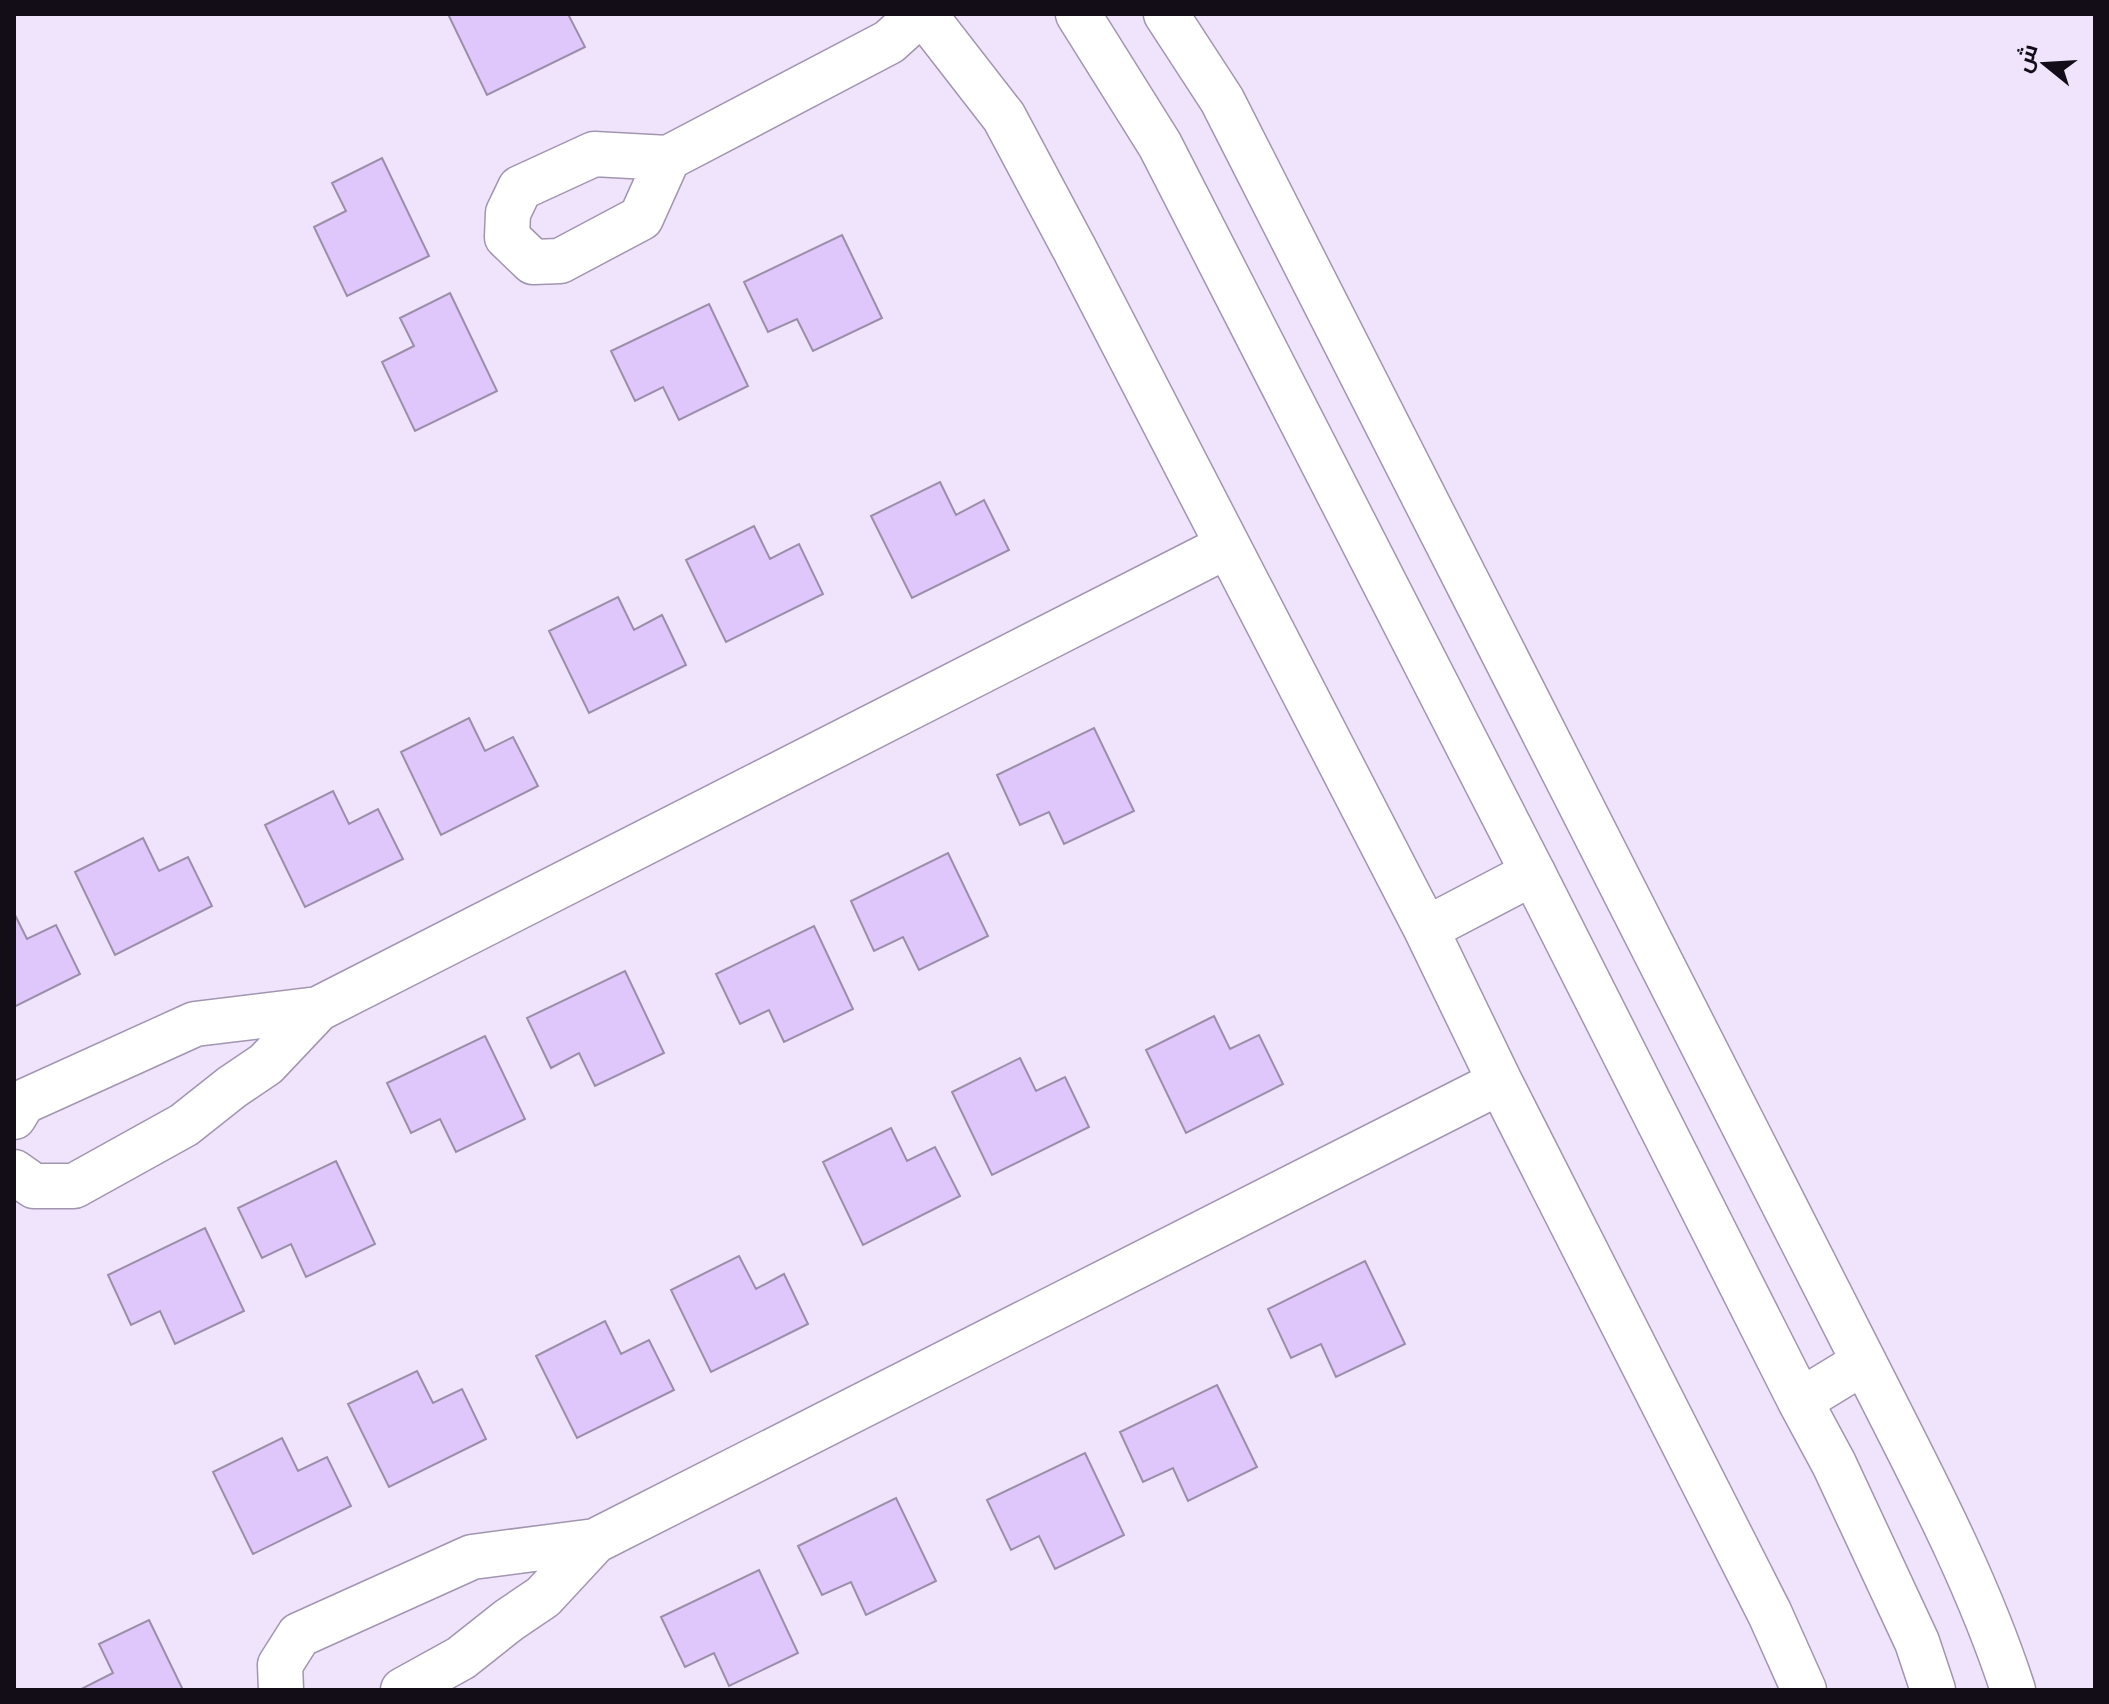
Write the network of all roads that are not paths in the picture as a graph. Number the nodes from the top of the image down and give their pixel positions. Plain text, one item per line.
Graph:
1 (922, 14) edge
2 (1078, 14) edge
3 (1166, 14) edge
4 (668, 158) dead end
5 (1227, 546) junction
6 (1533, 873) junction
7 (1426, 929) junction
8 (318, 1009) junction
9 (1500, 1082) junction
10 (14, 1117) edge
11 (14, 1172) edge
12 (1864, 1362) junction
13 (1800, 1401) junction
14 (595, 1541) junction
15 (281, 1690) edge
16 (403, 1690) edge
17 (1804, 1690) edge
18 (1933, 1690) edge
19 (2013, 1690) edge

1 - 4 street
1 - 5 street
2 - 6 street
3 - 12 street
5 - 7 street
5 - 8 street
6 - 7 street
6 - 13 street
7 - 9 street
8 - 10 street
8 - 11 street
9 - 14 street
9 - 17 street
12 - 13 street
12 - 19 street
13 - 18 street
14 - 15 street
14 - 16 street

